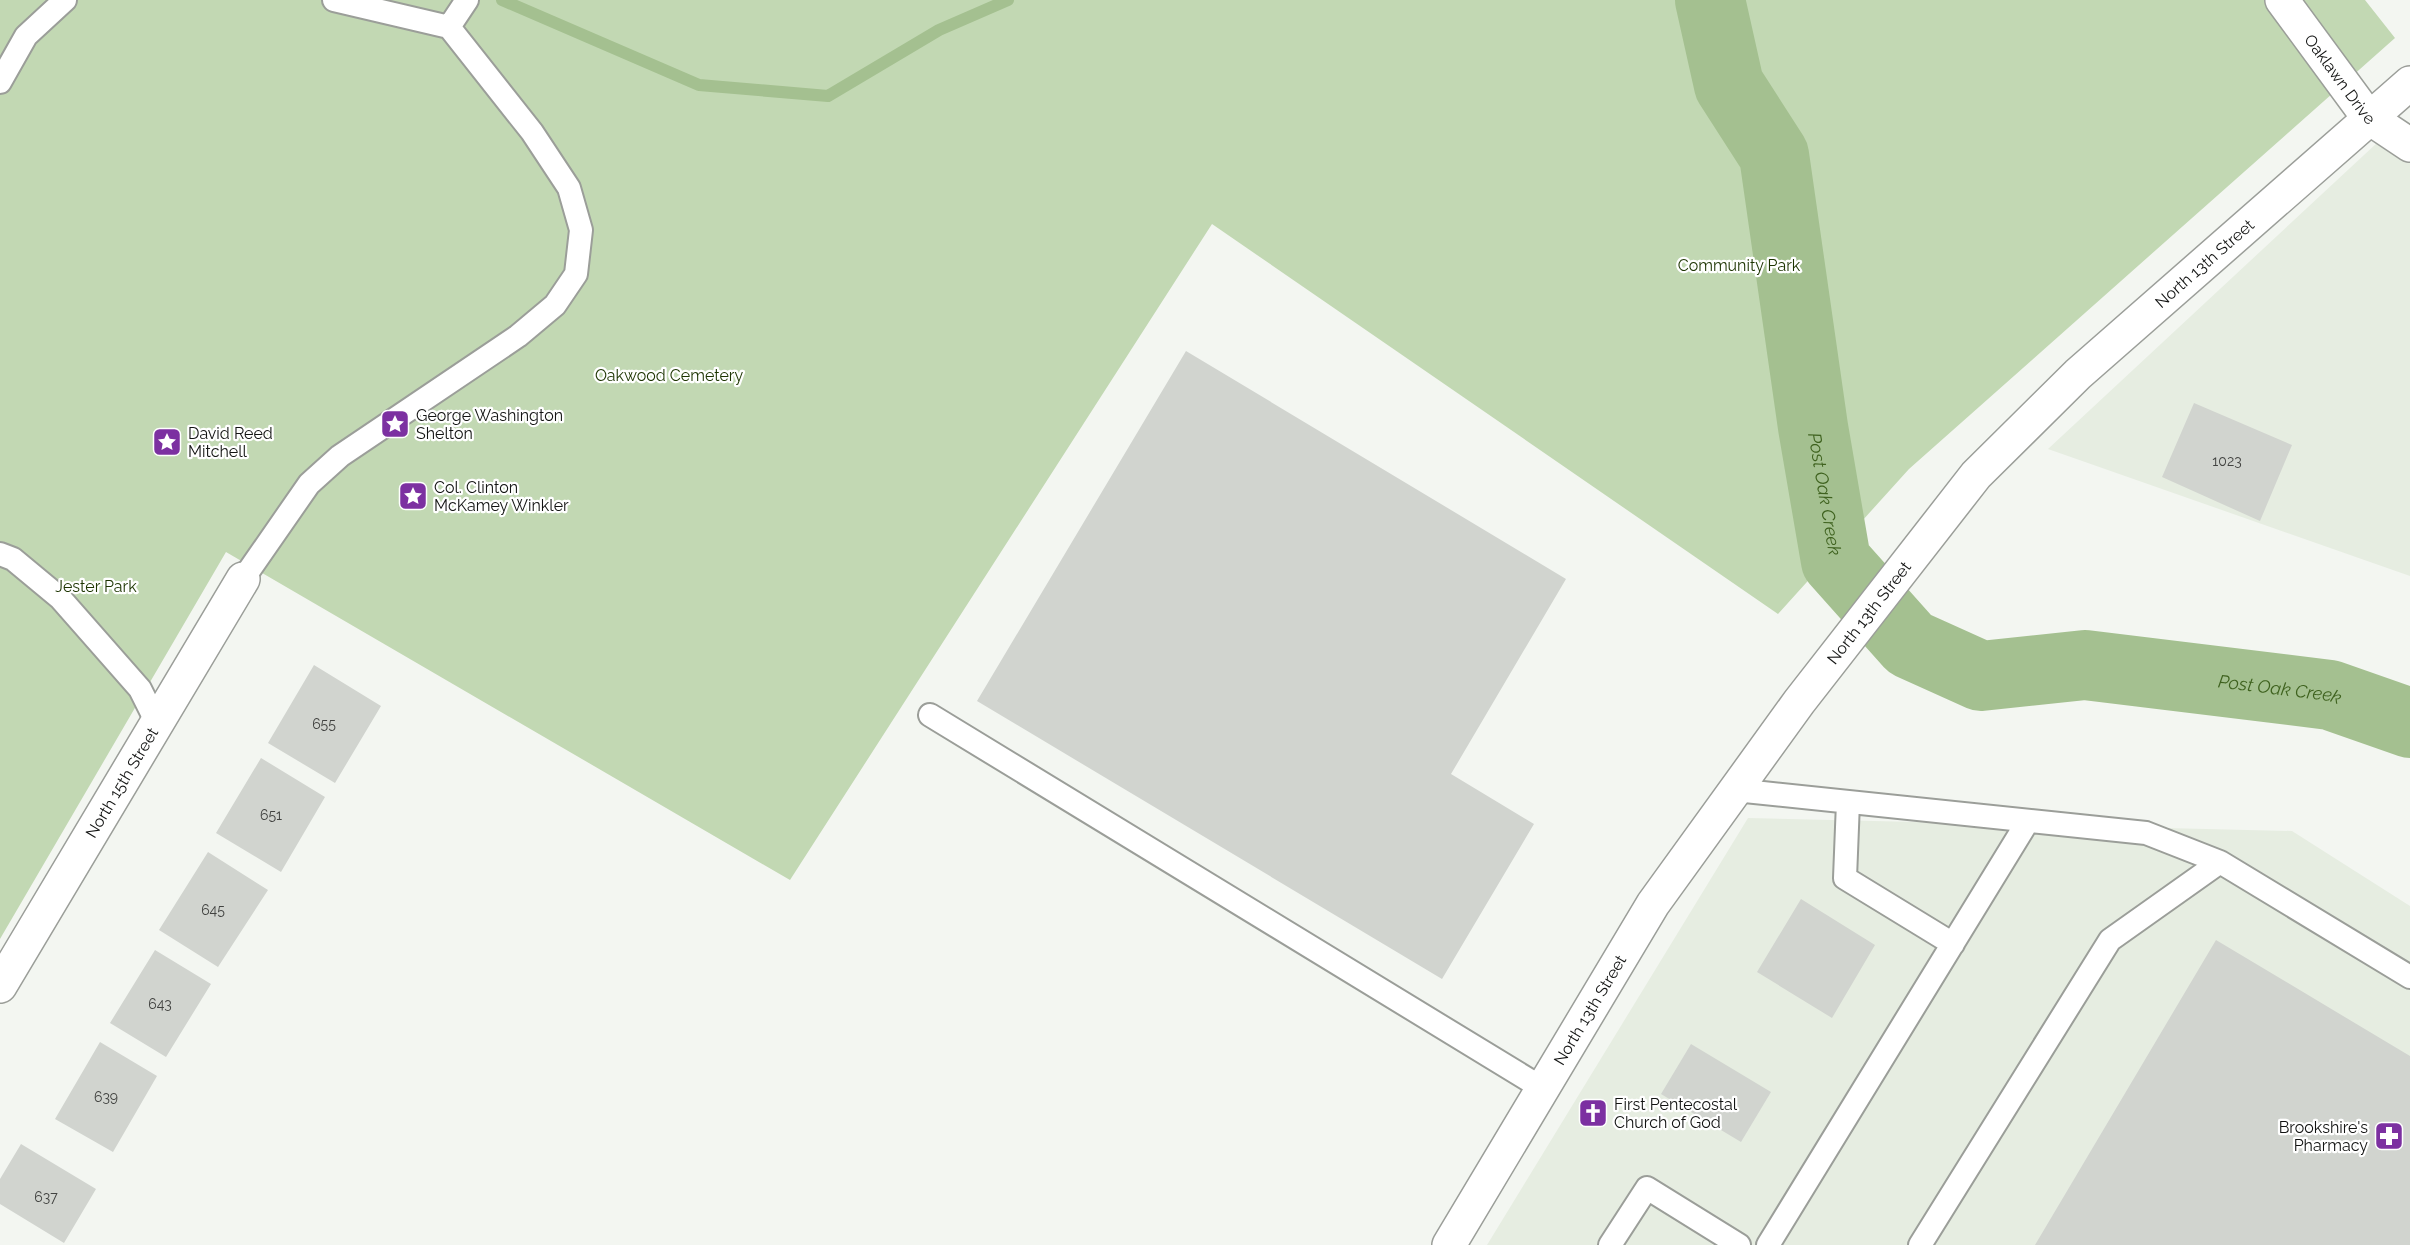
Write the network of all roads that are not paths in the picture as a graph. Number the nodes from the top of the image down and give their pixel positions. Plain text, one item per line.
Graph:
1 (65, 0) edge
2 (334, 0) edge
3 (467, 0) edge
4 (2282, 0) edge
5 (450, 27) junction
6 (0, 82) edge
7 (2410, 82) edge
8 (2368, 117) junction
9 (2410, 146) edge
10 (0, 554) edge
11 (243, 579) joint
12 (930, 715) dead end
13 (157, 723) junction
14 (1735, 790) junction
15 (1848, 802) junction
16 (2028, 821) junction
17 (2220, 862) junction
18 (1953, 944) junction
19 (2410, 977) edge
20 (0, 987) edge
21 (1542, 1088) junction
22 (1449, 1245) edge
23 (1610, 1245) edge
24 (1739, 1245) edge
25 (1768, 1245) edge
26 (1920, 1245) edge

1 - 6 lane
2 - 5 lane
3 - 5 lane
4 - 8 street, Oaklawn Drive
5 - 11 lane
7 - 8 street, North 13th Street
8 - 9 street, Oaklawn Drive
8 - 14 street, North 13th Street
10 - 13 lane
11 - 13 street, North 15th Street
12 - 21 lane
13 - 20 street, North 15th Street
14 - 15 lane
14 - 21 street, North 13th Street
15 - 16 lane
15 - 18 lane
16 - 17 lane
16 - 18 lane
17 - 19 lane
17 - 26 lane
18 - 25 lane
21 - 22 street, North 13th Street
23 - 24 lane

